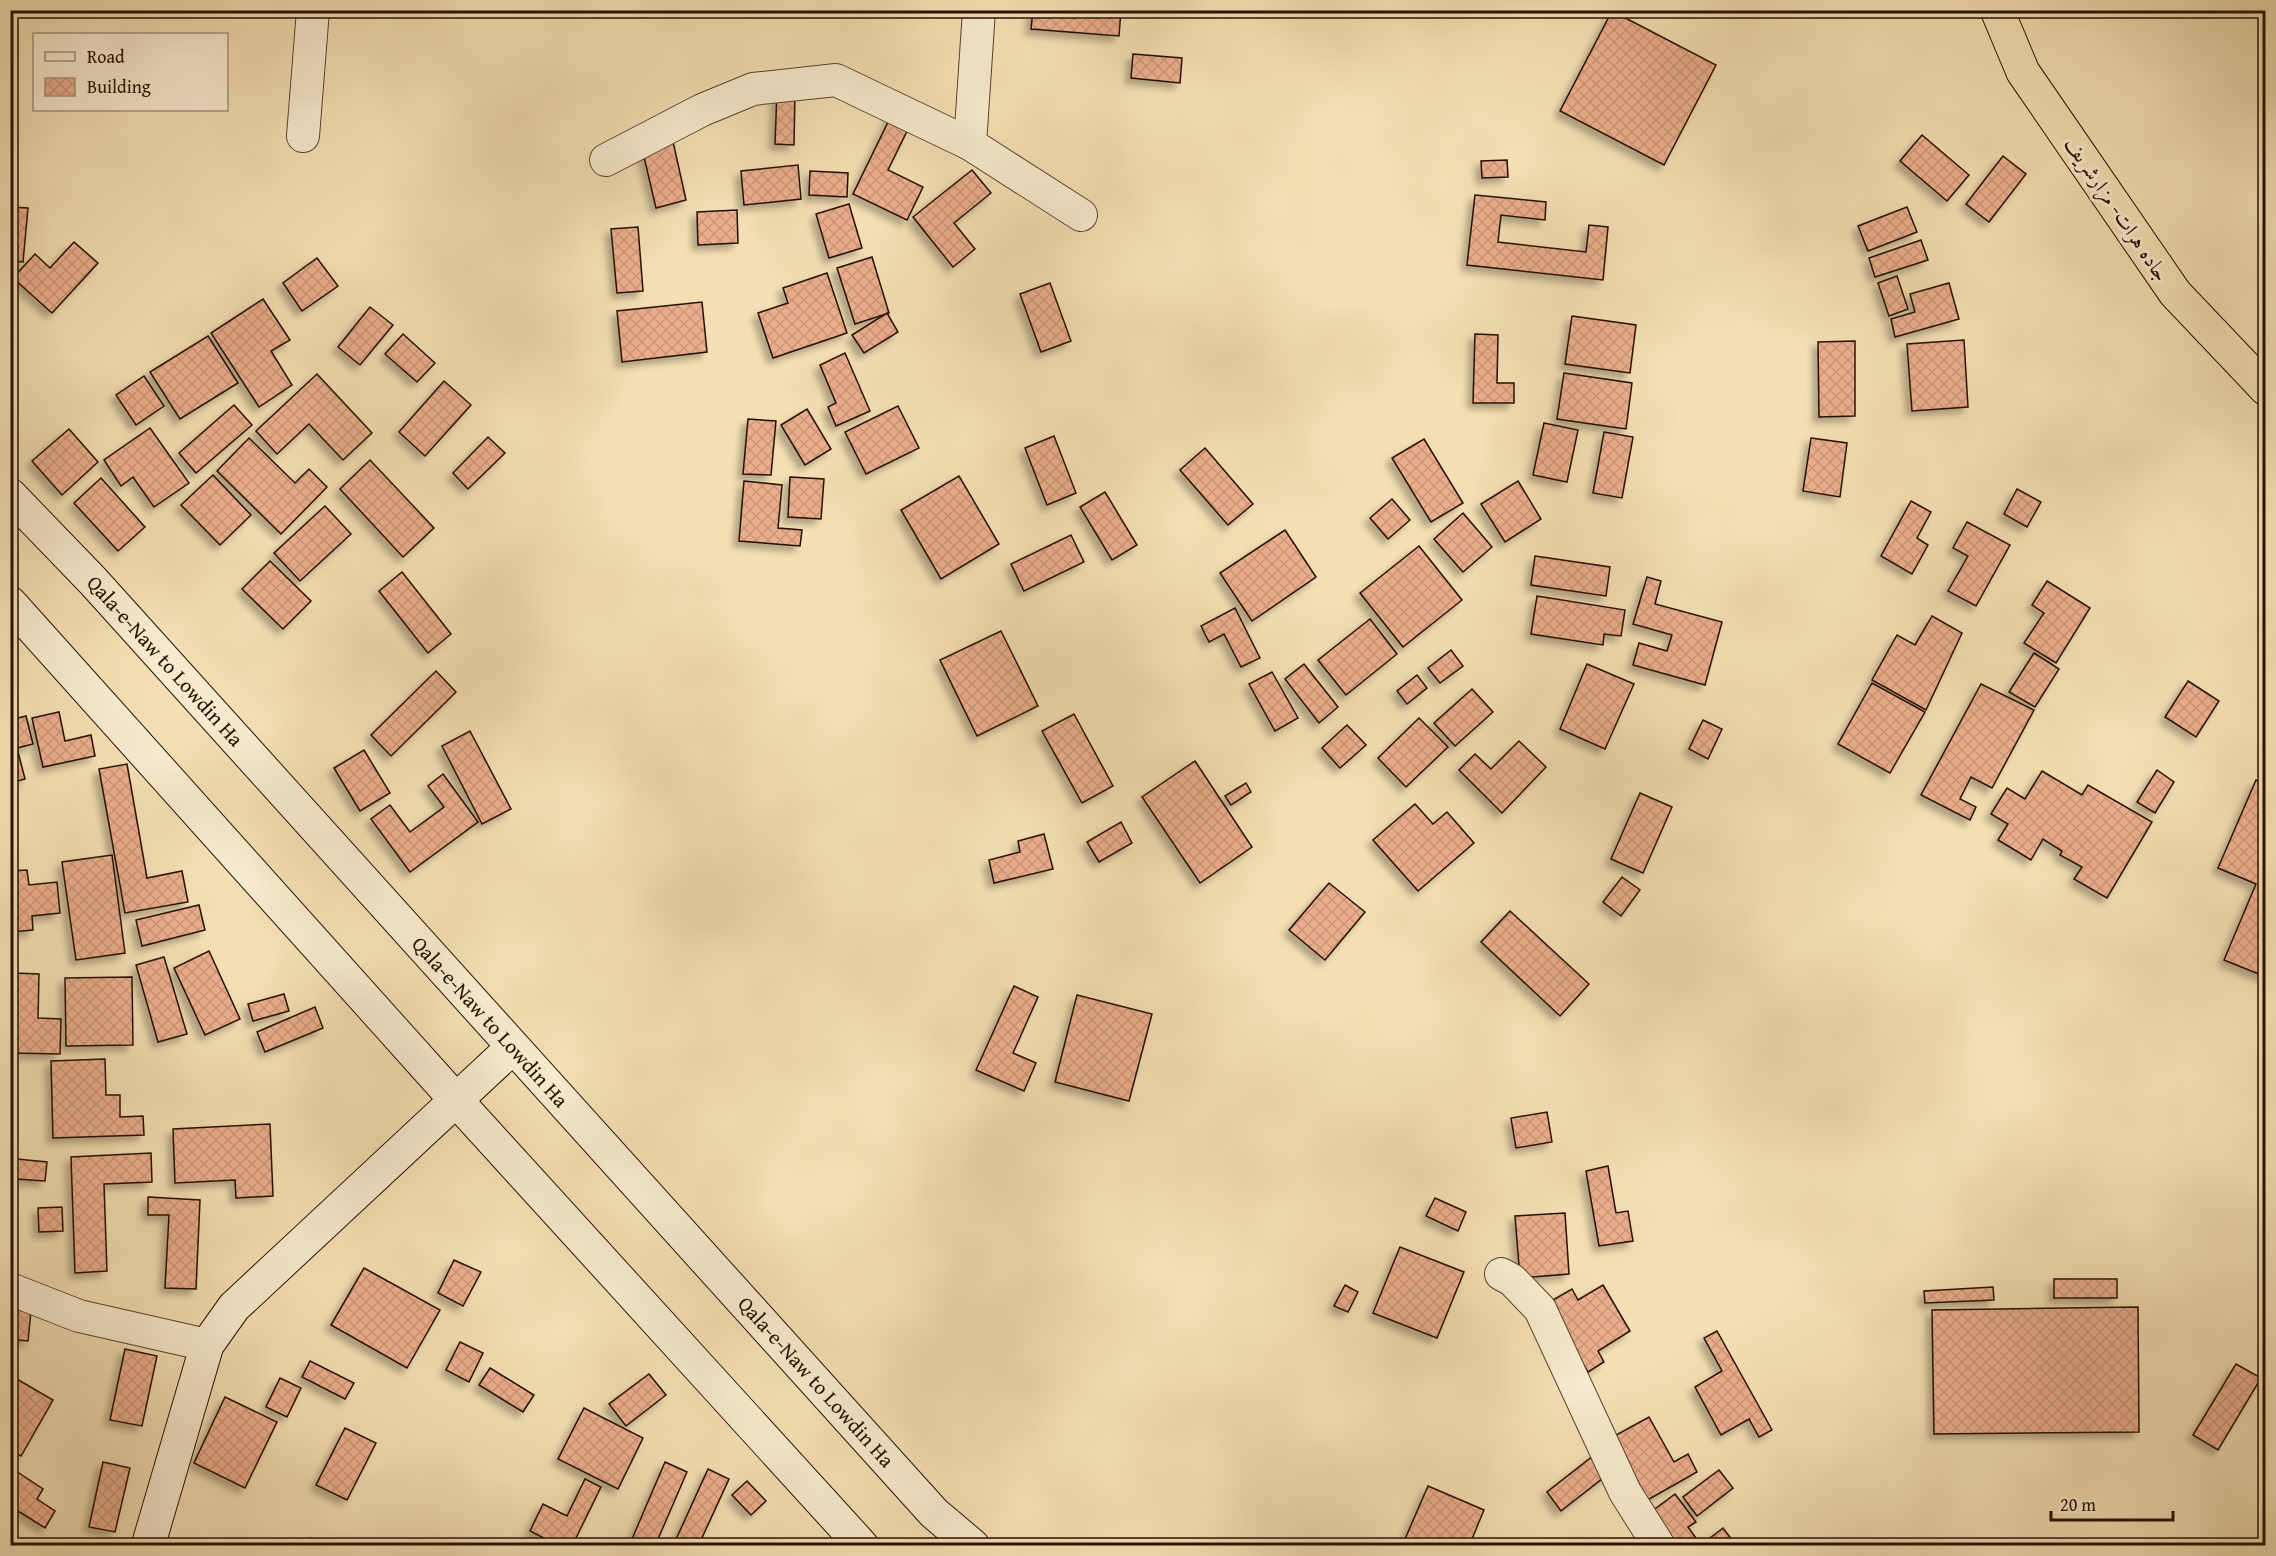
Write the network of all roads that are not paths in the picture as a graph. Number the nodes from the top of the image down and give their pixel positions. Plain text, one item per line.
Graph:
1 (313, 10) edge
2 (979, 10) edge
3 (1997, 10) edge
4 (303, 136) dead end
5 (970, 144) junction
6 (606, 160) dead end
7 (1081, 215) dead end
8 (2265, 388) edge
9 (10, 495) edge
10 (10, 603) edge
11 (513, 1047) junction
12 (455, 1099) junction
13 (1501, 1274) dead end
14 (10, 1289) edge
15 (207, 1345) junction
16 (148, 1545) edge
17 (862, 1545) edge
18 (973, 1545) edge
19 (1659, 1545) edge

1 - 4 street
2 - 5 street
3 - 8 highway, جاده هرات- مزارشریف
5 - 6 street
5 - 7 street
9 - 11 main road, Qala-e-Naw to Lowdin Ha
10 - 12 main road
11 - 12 main road
11 - 18 main road, Qala-e-Naw to Lowdin Ha
12 - 15 main road
12 - 17 main road
13 - 19 street
14 - 15 street
15 - 16 main road

